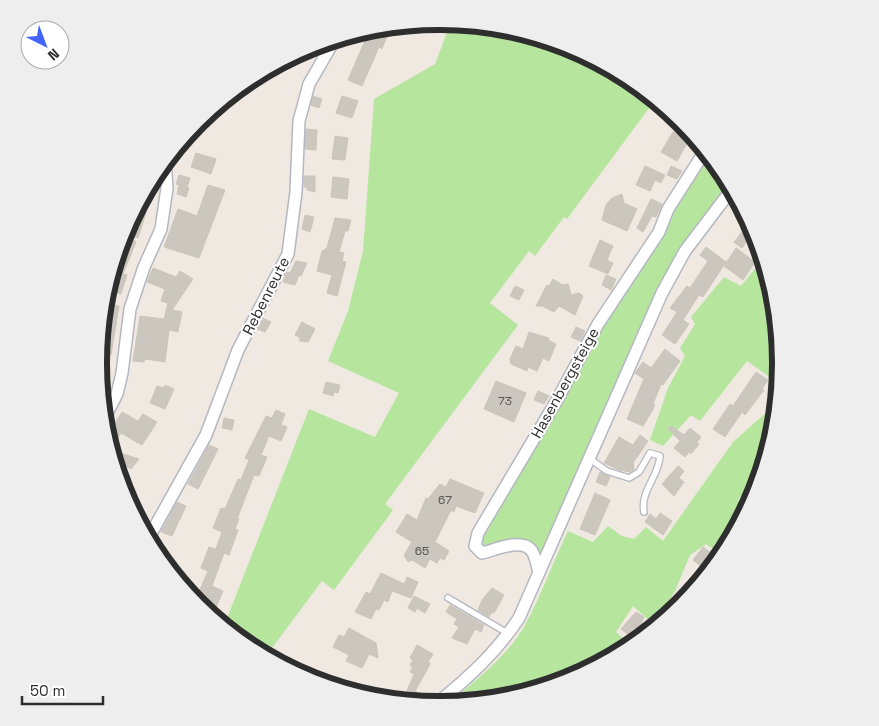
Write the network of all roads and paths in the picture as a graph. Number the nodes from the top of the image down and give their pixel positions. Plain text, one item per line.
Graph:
1 (329, 49) edge
2 (701, 157) edge
3 (165, 174) edge
4 (727, 196) edge
5 (110, 409) edge
6 (590, 459) junction
7 (644, 512) dead end
8 (152, 531) edge
9 (539, 572) junction
10 (448, 598) dead end
11 (509, 634) junction
12 (446, 696) edge

1 - 8 street, Rebenreute
2 - 9 street, Hasenbergsteige
3 - 5 street
4 - 6 street
6 - 7 lane
6 - 9 street
9 - 11 street
10 - 11 lane
11 - 12 street

